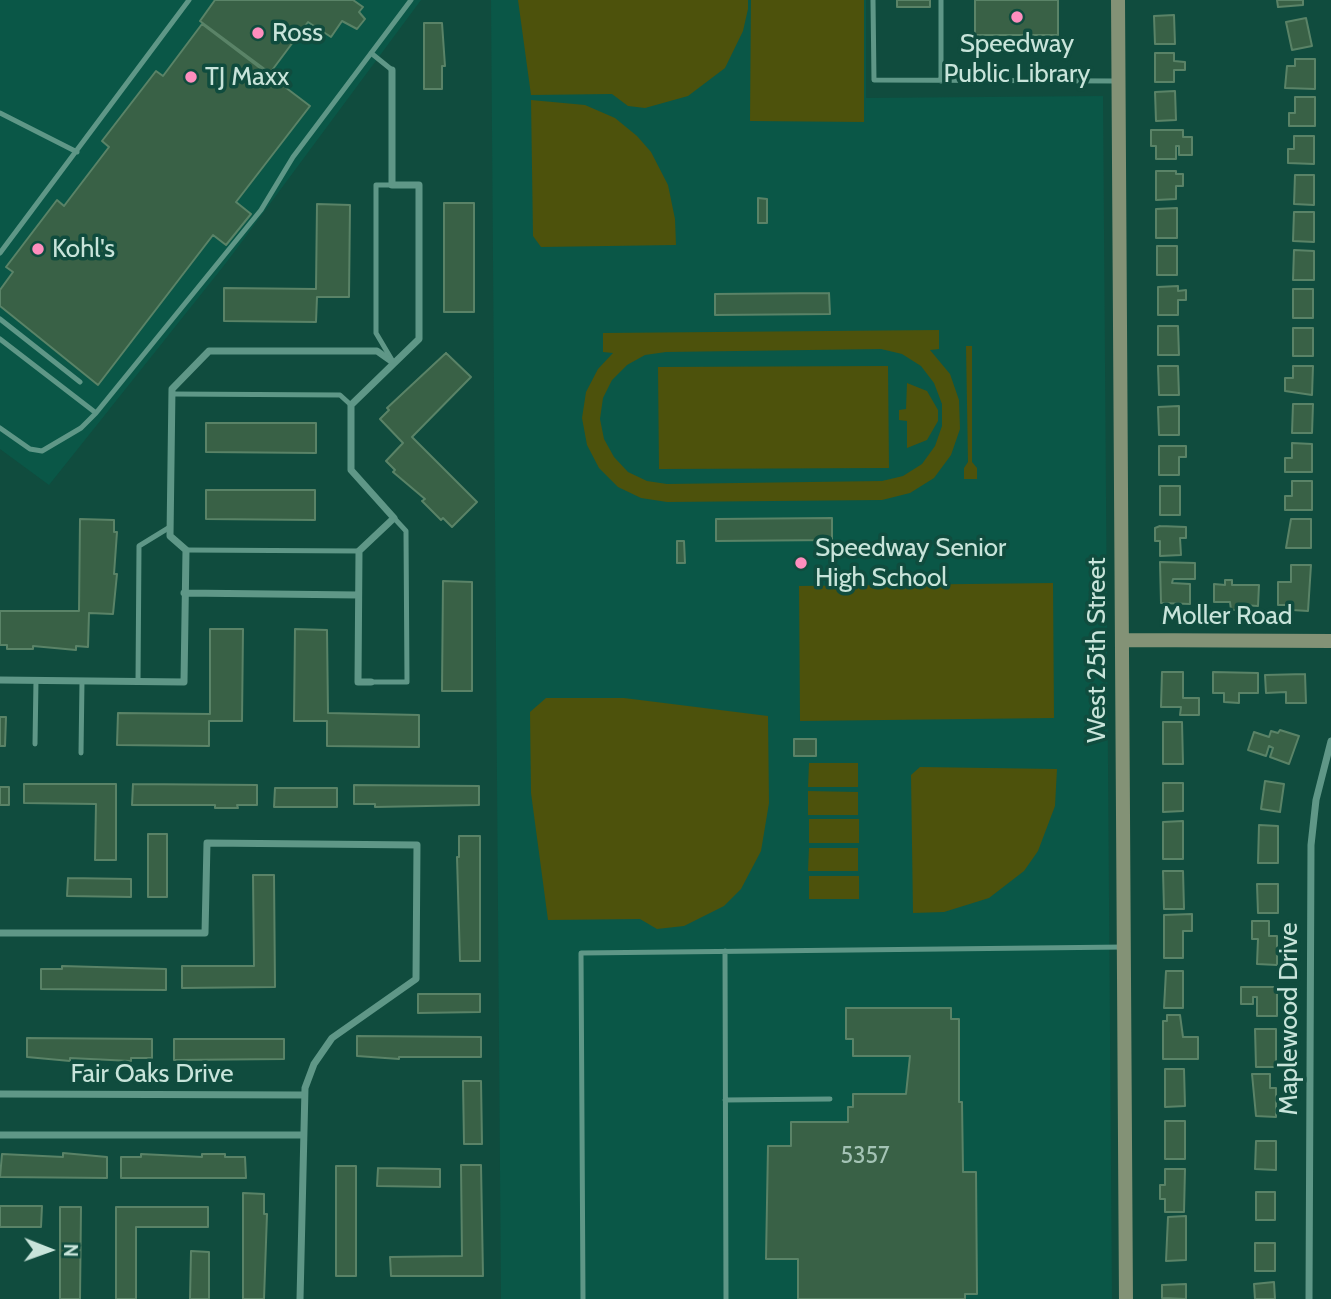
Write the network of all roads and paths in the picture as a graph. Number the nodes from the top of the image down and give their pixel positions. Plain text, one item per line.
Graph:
1 (189, 0) edge
2 (411, 0) edge
3 (873, 0) edge
4 (941, 0) edge
5 (1118, 0) edge
6 (371, 53) junction
7 (392, 70) joint
8 (941, 80) junction
9 (1119, 81) junction
10 (0, 113) edge
11 (76, 152) junction
12 (392, 185) junction
13 (0, 253) edge
14 (0, 319) edge
15 (0, 339) edge
16 (394, 363) junction
17 (80, 382) dead end
18 (172, 394) junction
19 (351, 405) junction
20 (96, 413) junction
21 (0, 428) edge
22 (394, 518) junction
23 (170, 527) junction
24 (186, 550) junction
25 (359, 551) junction
26 (184, 593) junction
27 (358, 595) junction
28 (1122, 640) junction
29 (1331, 641) edge
30 (0, 680) edge
31 (36, 680) junction
32 (82, 681) junction
33 (138, 681) junction
34 (371, 682) joint
35 (1331, 741) edge
36 (35, 744) dead end
37 (81, 753) dead end
38 (0, 933) edge
39 (1124, 947) junction
40 (725, 951) junction
41 (0, 1094) edge
42 (304, 1095) junction
43 (830, 1099) dead end
44 (725, 1100) junction
45 (0, 1135) edge
46 (302, 1135) junction
47 (300, 1299) edge
48 (583, 1299) edge
49 (726, 1299) edge
50 (1126, 1299) edge
51 (1309, 1299) edge

1 - 11 lane
2 - 6 lane
3 - 8 lane
4 - 8 lane
5 - 9 street, West 25th Street
6 - 7 lane
6 - 20 lane
7 - 12 street
8 - 9 lane
9 - 28 street, West 25th Street
10 - 11 lane
11 - 13 lane
12 - 16 lane
12 - 16 street
14 - 17 lane
15 - 20 lane
16 - 18 street
16 - 19 street
18 - 19 lane
18 - 23 street
19 - 22 street
20 - 21 lane
22 - 25 street
22 - 34 lane
23 - 24 street
23 - 33 lane
24 - 25 lane
24 - 26 street
25 - 27 street
26 - 27 street
26 - 33 street
27 - 34 street
28 - 29 street, Moller Road
28 - 39 street, West 25th Street
30 - 31 street
31 - 32 street
31 - 36 lane
32 - 33 street
32 - 37 lane
35 - 51 street, Maplewood Drive
38 - 42 street
39 - 40 lane
39 - 50 street, West 25th Street
40 - 44 lane
40 - 48 lane
41 - 42 street, Fair Oaks Drive
42 - 46 street
43 - 44 lane
44 - 49 lane
45 - 46 street
46 - 47 street

